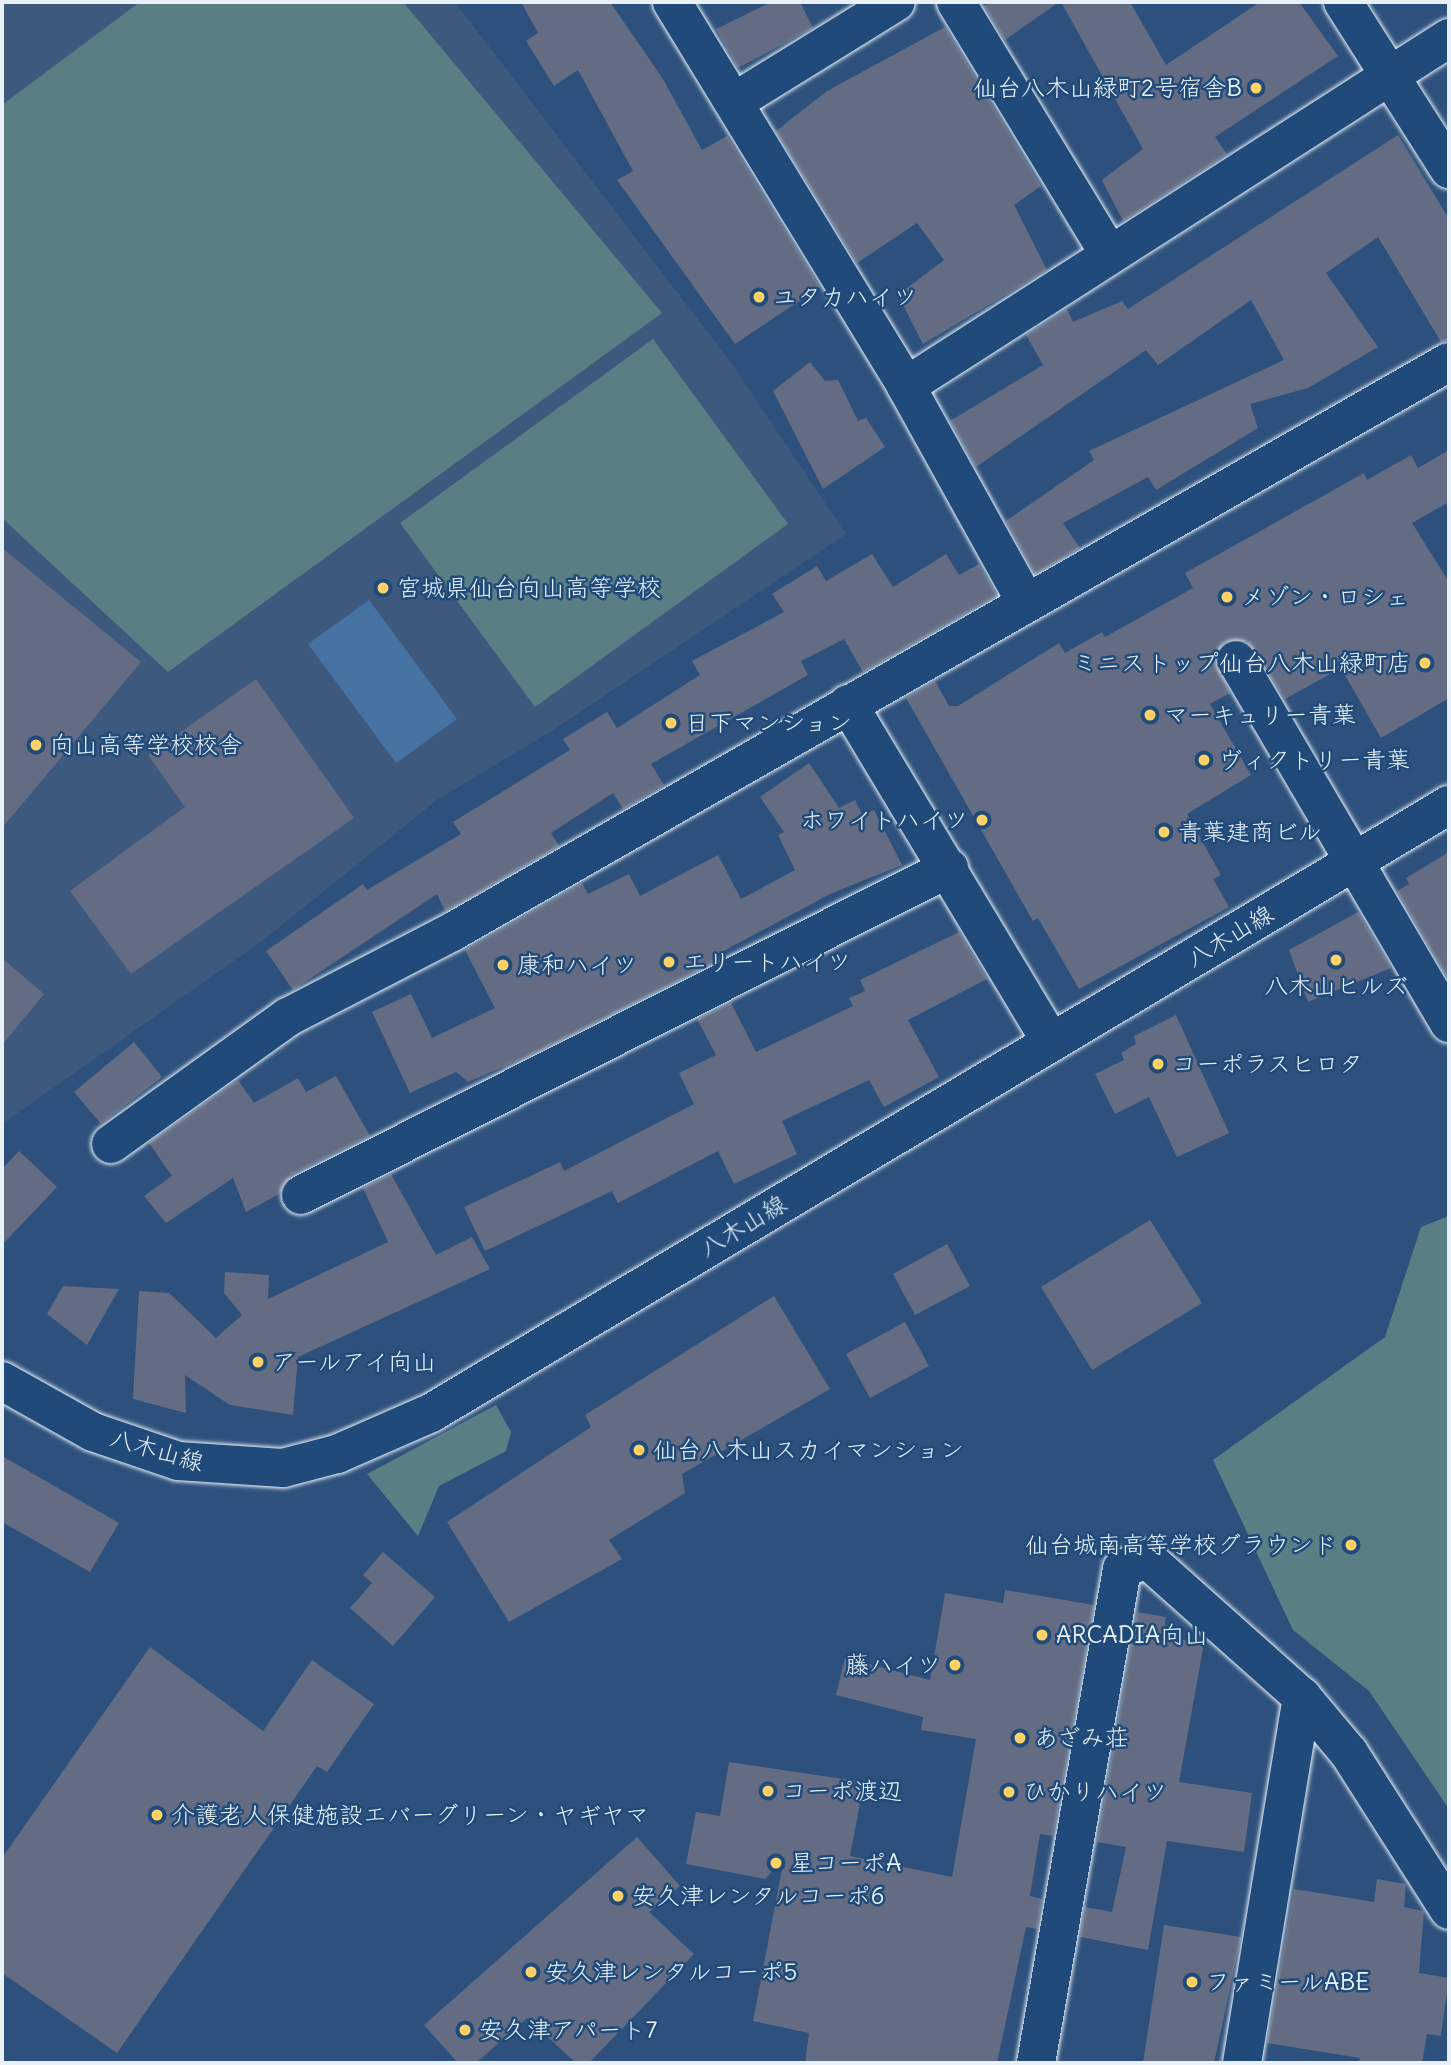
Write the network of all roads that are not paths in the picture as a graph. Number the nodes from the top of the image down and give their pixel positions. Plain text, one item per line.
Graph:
1 (673, 2) edge
2 (896, 2) edge
3 (956, 2) edge
4 (1343, 2) edge
5 (1449, 38) edge
6 (1389, 76) junction
7 (734, 102) junction
8 (1449, 169) edge
9 (1108, 252) junction
10 (1449, 362) edge
11 (906, 386) junction
12 (1025, 601) junction
13 (1236, 660) dead end
14 (848, 704) junction
15 (1449, 805) edge
16 (1353, 863) junction
17 (949, 868) junction
18 (1449, 1023) edge
19 (1051, 1042) junction
20 (111, 1144) dead end
21 (301, 1195) dead end
22 (2, 1381) edge
23 (1302, 1697) junction
24 (1449, 1910) edge
25 (1036, 2063) edge
26 (1242, 2063) edge

1 - 7 street
2 - 7 street
3 - 9 street
4 - 6 street
5 - 6 street
6 - 8 street
6 - 9 street
7 - 11 street
9 - 11 street
10 - 12 street
11 - 12 street
12 - 14 street
13 - 16 street
14 - 17 street
14 - 20 street
15 - 16 street, 八木山線
16 - 18 street
16 - 19 street, 八木山線
17 - 19 street
17 - 21 street
19 - 22 street, 八木山線
23 - 24 street
23 - 25 street
23 - 26 street

